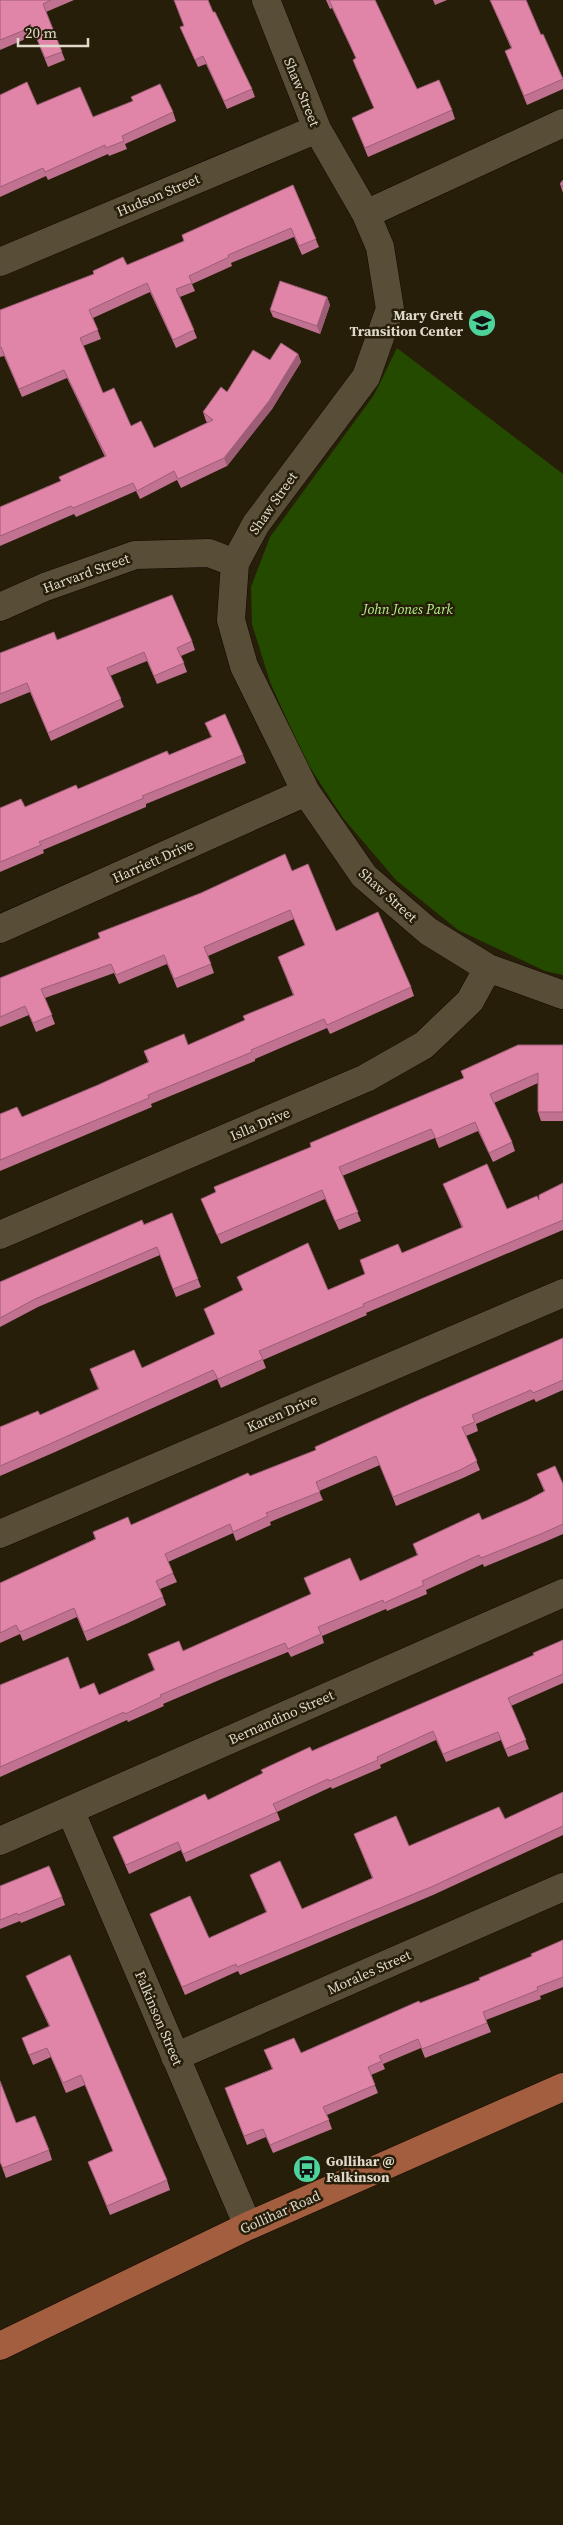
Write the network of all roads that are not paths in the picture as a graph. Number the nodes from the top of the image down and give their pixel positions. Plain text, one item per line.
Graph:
1 (266, 0) edge
2 (563, 123) edge
3 (317, 129) junction
4 (366, 214) junction
5 (0, 262) edge
6 (235, 563) junction
7 (0, 607) edge
8 (306, 792) junction
9 (0, 929) edge
10 (488, 968) junction
11 (563, 995) edge
12 (0, 1235) edge
13 (563, 1293) edge
14 (0, 1534) edge
15 (563, 1593) edge
16 (70, 1810) junction
17 (0, 1841) edge
18 (563, 1887) edge
19 (175, 2056) junction
20 (563, 2087) edge
21 (248, 2226) junction
22 (0, 2346) edge

1 - 3 street, Shaw Street
2 - 4 street
3 - 4 street, Shaw Street
3 - 5 street, Hudson Street
4 - 6 street, Shaw Street
6 - 7 street, Harvard Street
6 - 8 street, Shaw Street
8 - 9 street, Harriett Drive
8 - 10 street, Shaw Street
10 - 11 street, Shaw Street
10 - 12 street, Islla Drive
13 - 14 street, Karen Drive
15 - 16 street, Bernandino Street
16 - 17 street, Bernandino Street
16 - 19 street, Falkinson Street
18 - 19 street, Morales Street
19 - 21 street, Falkinson Street
20 - 21 main road, Gollihar Road
21 - 22 main road, Gollihar Road

